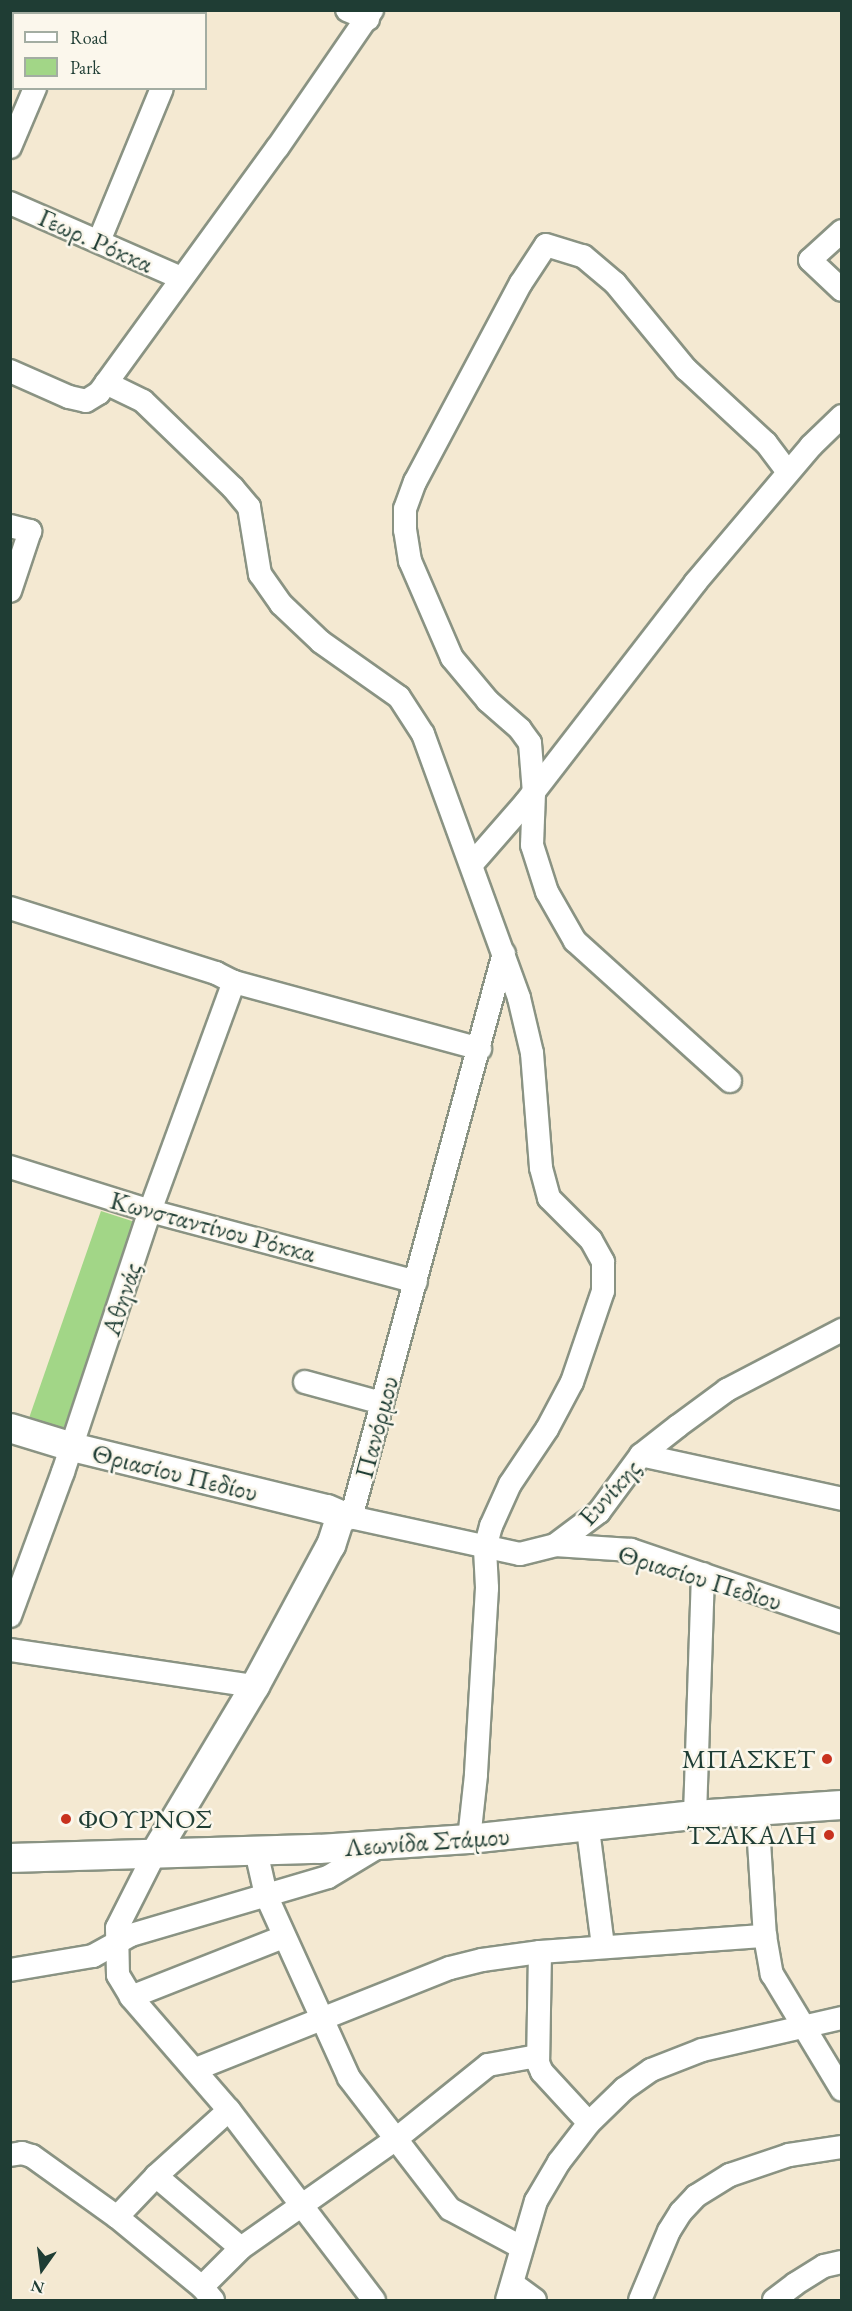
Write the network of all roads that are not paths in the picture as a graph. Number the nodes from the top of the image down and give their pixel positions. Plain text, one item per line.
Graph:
1 (346, 10) edge
2 (370, 15) edge
3 (34, 90) edge
4 (161, 90) edge
5 (10, 147) edge
6 (10, 203) edge
7 (842, 231) edge
8 (99, 241) junction
9 (181, 278) junction
10 (842, 290) edge
11 (10, 371) edge
12 (106, 383) junction
13 (842, 416) edge
14 (788, 472) junction
15 (20, 528) edge
16 (10, 591) edge
17 (534, 793) junction
18 (472, 864) junction
19 (10, 908) edge
20 (504, 953) junction
21 (234, 982) junction
22 (480, 1049) junction
23 (730, 1081) dead end
24 (10, 1167) edge
25 (150, 1211) junction
26 (416, 1282) junction
27 (842, 1330) edge
28 (305, 1382) dead end
29 (382, 1403) junction
30 (10, 1428) edge
31 (10, 1444) edge
32 (69, 1455) junction
33 (641, 1455) junction
34 (842, 1499) edge
35 (343, 1521) junction
36 (555, 1545) junction
37 (485, 1549) junction
38 (703, 1574) junction
39 (10, 1616) edge
40 (842, 1622) edge
41 (10, 1650) edge
42 (255, 1686) junction
43 (842, 1805) edge
44 (757, 1810) junction
45 (695, 1815) junction
46 (588, 1829) junction
47 (469, 1839) junction
48 (382, 1845) junction
49 (256, 1851) junction
50 (155, 1853) junction
51 (10, 1858) edge
52 (266, 1895) junction
53 (765, 1936) junction
54 (283, 1937) junction
55 (117, 1944) junction
56 (603, 1946) junction
57 (540, 1952) junction
58 (10, 1970) edge
59 (131, 1997) junction
60 (842, 2018) edge
61 (325, 2020) junction
62 (804, 2026) junction
63 (537, 2056) junction
64 (196, 2069) junction
65 (842, 2090) edge
66 (229, 2110) junction
67 (589, 2123) junction
68 (396, 2139) junction
69 (842, 2147) edge
70 (10, 2155) edge
71 (156, 2176) junction
72 (302, 2206) junction
73 (117, 2217) junction
74 (521, 2247) junction
75 (241, 2248) junction
76 (842, 2262) edge
77 (510, 2292) edge
78 (208, 2294) edge
79 (374, 2301) edge
80 (535, 2301) edge
81 (640, 2301) edge
82 (774, 2301) edge

1 - 2 street
2 - 9 street
3 - 5 street
4 - 8 street
6 - 8 street, Γεωρ. Ρόκκα
7 - 10 street
8 - 9 street, Γεωρ. Ρόκκα
9 - 12 street
11 - 12 street
12 - 18 street
13 - 14 street
14 - 17 street
14 - 17 street
15 - 16 street
17 - 18 street
17 - 23 street
18 - 20 street
19 - 21 street
20 - 22 street, Πανόρμου
20 - 37 street
21 - 22 street
21 - 25 street, Αθηνάς
22 - 26 street, Πανόρμου
24 - 25 street, Κωνσταντίνου Ρόκκα
25 - 26 street, Κωνσταντίνου Ρόκκα
25 - 32 street, Αθηνάς
26 - 29 street, Πανόρμου
27 - 33 street, Ευνίκης
28 - 29 street
29 - 35 street, Πανόρμου
30 - 32 main road, Θριασίου Πεδίου
31 - 32 main road, Θριασίου Πεδίου
32 - 35 main road, Θριασίου Πεδίου
32 - 39 street, Αθηνάς
33 - 34 street
33 - 36 street, Ευνίκης
35 - 37 street, Ευνίκης
35 - 42 main road, Πανόρμου
36 - 37 street, Ευνίκης
36 - 38 street, Θριασίου Πεδίου
37 - 47 street
38 - 40 street, Θριασίου Πεδίου
38 - 45 street
41 - 42 street
42 - 50 main road, Πανόρμου
43 - 44 main road, Λεωνίδα Στάμου
44 - 45 main road, Λεωνίδα Στάμου
44 - 53 street
45 - 46 main road, Λεωνίδα Στάμου
46 - 47 main road, Λεωνίδα Στάμου
46 - 56 street
47 - 48 main road, Λεωνίδα Στάμου
48 - 49 main road, Λεωνίδα Στάμου
48 - 52 street
49 - 50 main road, Λεωνίδα Στάμου
49 - 52 street
50 - 51 main road, Λεωνίδα Στάμου
50 - 55 street
52 - 54 street
52 - 55 street
53 - 56 street
53 - 62 street
54 - 59 street
54 - 61 street
55 - 58 street
55 - 59 street
56 - 57 street
57 - 61 street
57 - 63 street
59 - 64 street
60 - 62 street
61 - 64 street
61 - 68 street
62 - 65 street
62 - 67 street
63 - 67 street
63 - 68 street
64 - 66 street
66 - 71 street
66 - 72 street
67 - 74 street
68 - 72 street
68 - 74 street
69 - 81 street
70 - 73 street
71 - 73 street
71 - 75 street
72 - 75 street
72 - 79 street
73 - 78 street
74 - 77 street
75 - 78 street
76 - 82 street
77 - 80 street

